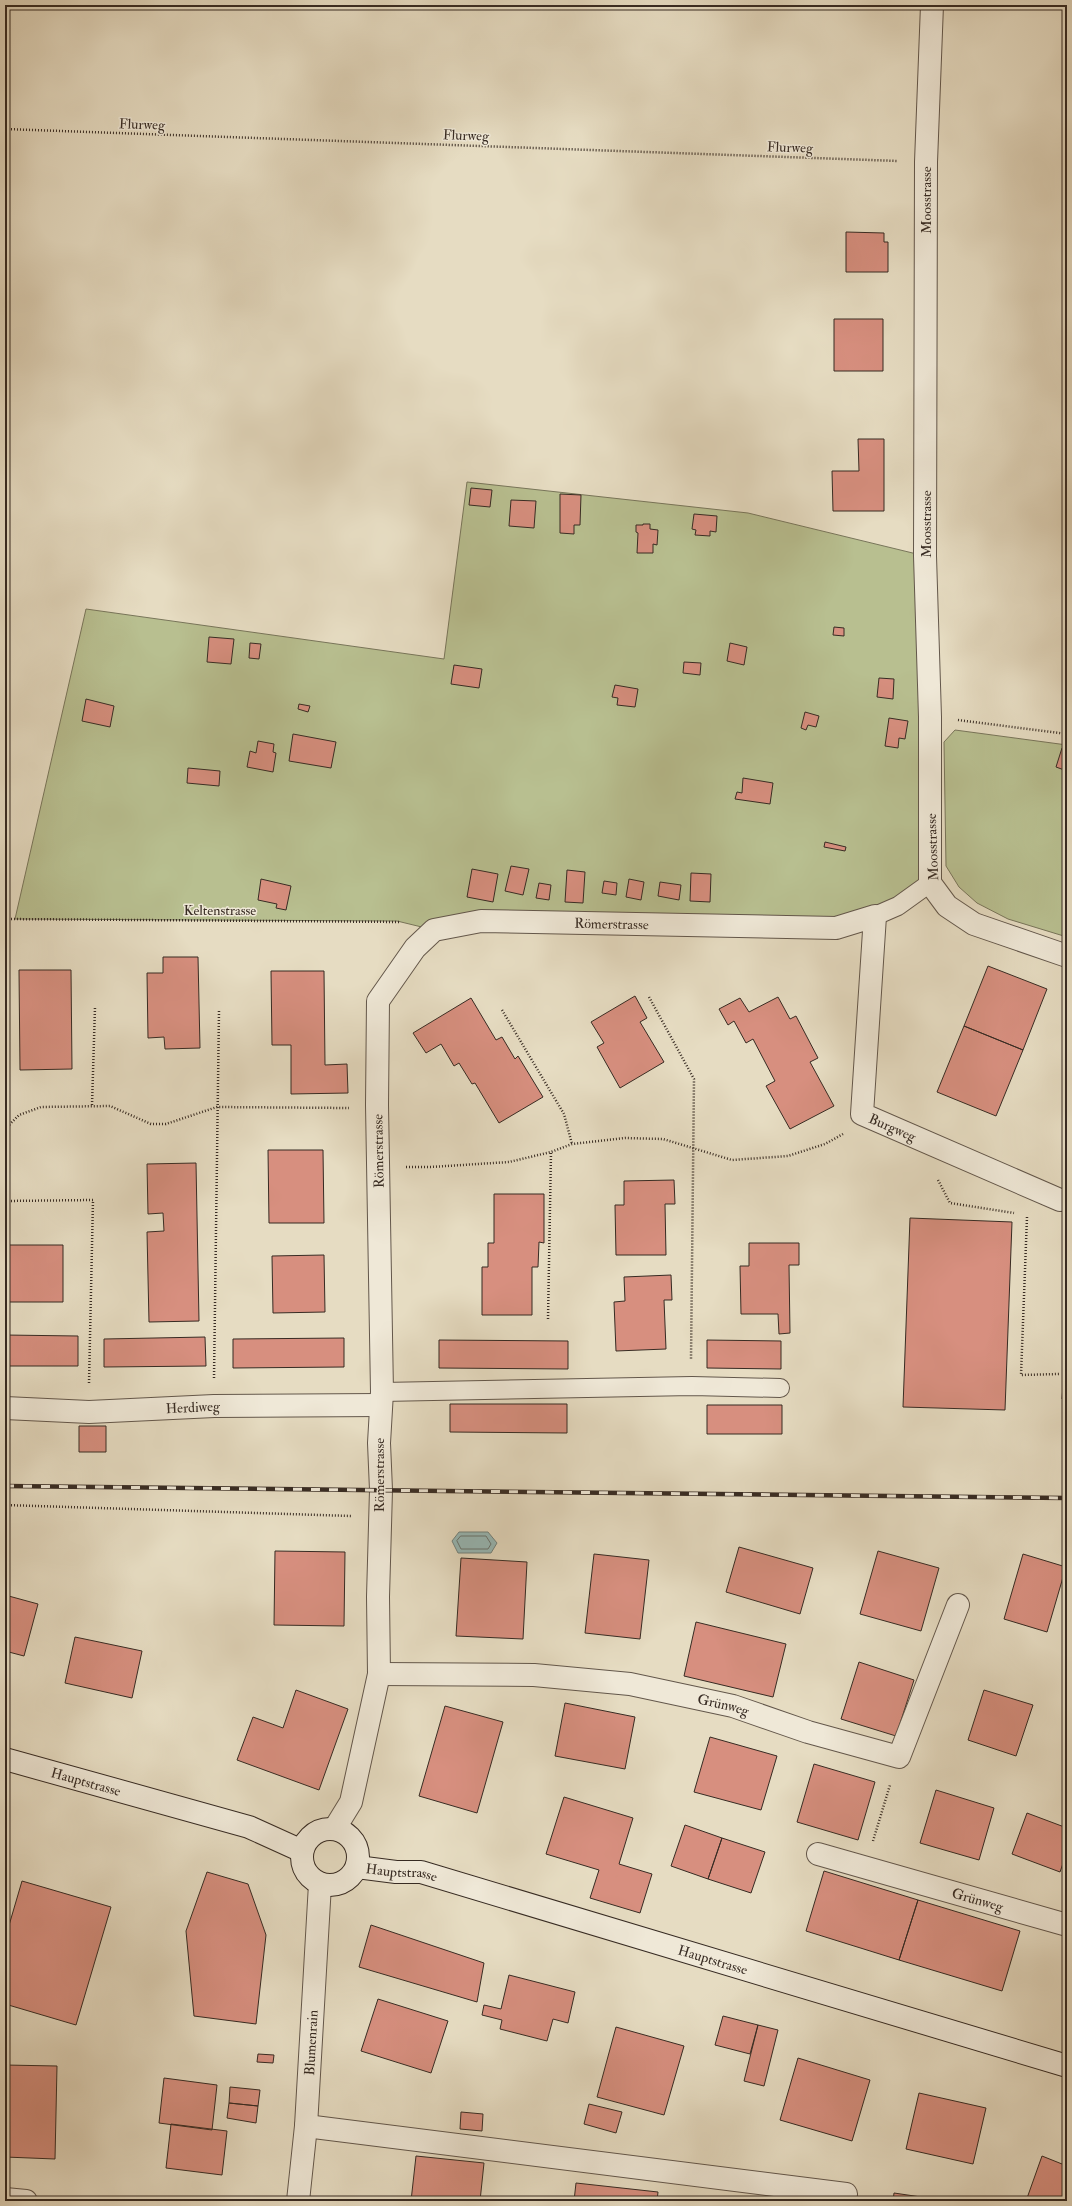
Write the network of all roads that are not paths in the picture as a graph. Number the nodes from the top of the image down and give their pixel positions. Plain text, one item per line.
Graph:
1 (932, 5) edge
2 (930, 883) junction
3 (875, 916) junction
4 (1067, 956) edge
5 (1060, 1200) dead end
6 (780, 1388) dead end
7 (381, 1399) junction
8 (5, 1408) edge
9 (958, 1605) dead end
10 (379, 1674) junction
11 (5, 1759) edge
12 (335, 1828) junction
13 (302, 1851) junction
14 (818, 1854) dead end
15 (357, 1867) junction
16 (320, 1884) junction
17 (1067, 1925) edge
18 (1067, 2066) edge
19 (306, 2126) junction
20 (846, 2194) dead end
21 (5, 2199) edge
22 (26, 2201) edge
23 (298, 2201) edge

1 - 2 street, Moosstrasse
2 - 3 lane
2 - 4 street, Moosstrasse
3 - 5 street, Burgweg
3 - 7 street, Römerstrasse
6 - 7 lane
7 - 8 street, Herdiweg
7 - 10 street, Römerstrasse
9 - 10 street, Grünweg
10 - 12 street, Römerstrasse
11 - 13 street, Hauptstrasse
12 - 13 street
12 - 15 street, Hauptstrasse
13 - 16 street
14 - 17 street, Grünweg
15 - 16 street, Hauptstrasse
15 - 18 street, Hauptstrasse
16 - 19 street, Blumenrain
19 - 20 street
19 - 23 street, Blumenrain
21 - 22 street

